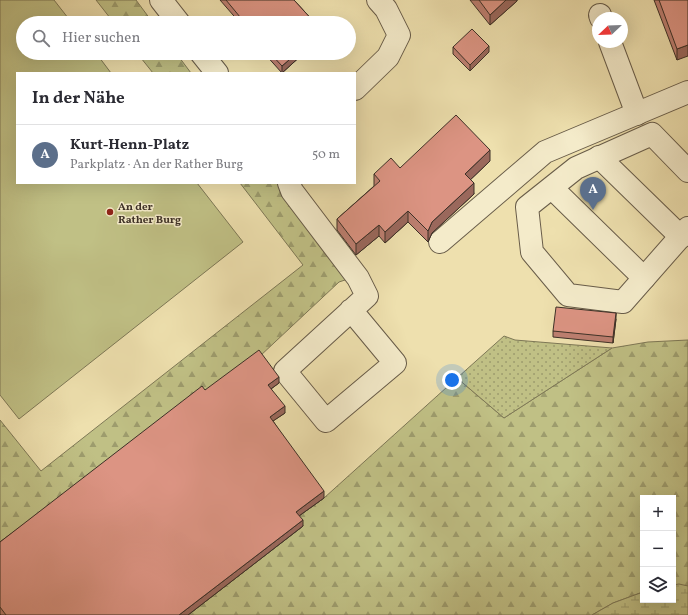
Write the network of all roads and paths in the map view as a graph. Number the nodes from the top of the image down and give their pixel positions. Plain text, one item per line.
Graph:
1 (161, 0) edge
2 (378, 0) edge
3 (173, 16) edge
4 (612, 48) edge
5 (207, 60) edge
6 (216, 72) edge
7 (356, 88) edge
8 (688, 92) edge
9 (637, 114) junction
10 (599, 157) junction
11 (688, 171) edge
12 (289, 184) edge
13 (552, 188) junction
14 (684, 232) edge
15 (440, 242) dead end
16 (644, 278) junction
17 (351, 310) junction

1 - 3 street
2 - 7 street
4 - 9 street
5 - 6 street
8 - 9 street
9 - 15 street
10 - 11 street
10 - 13 street
10 - 14 street
12 - 17 street
13 - 16 street
13 - 16 street
14 - 16 street
17 - 17 street

